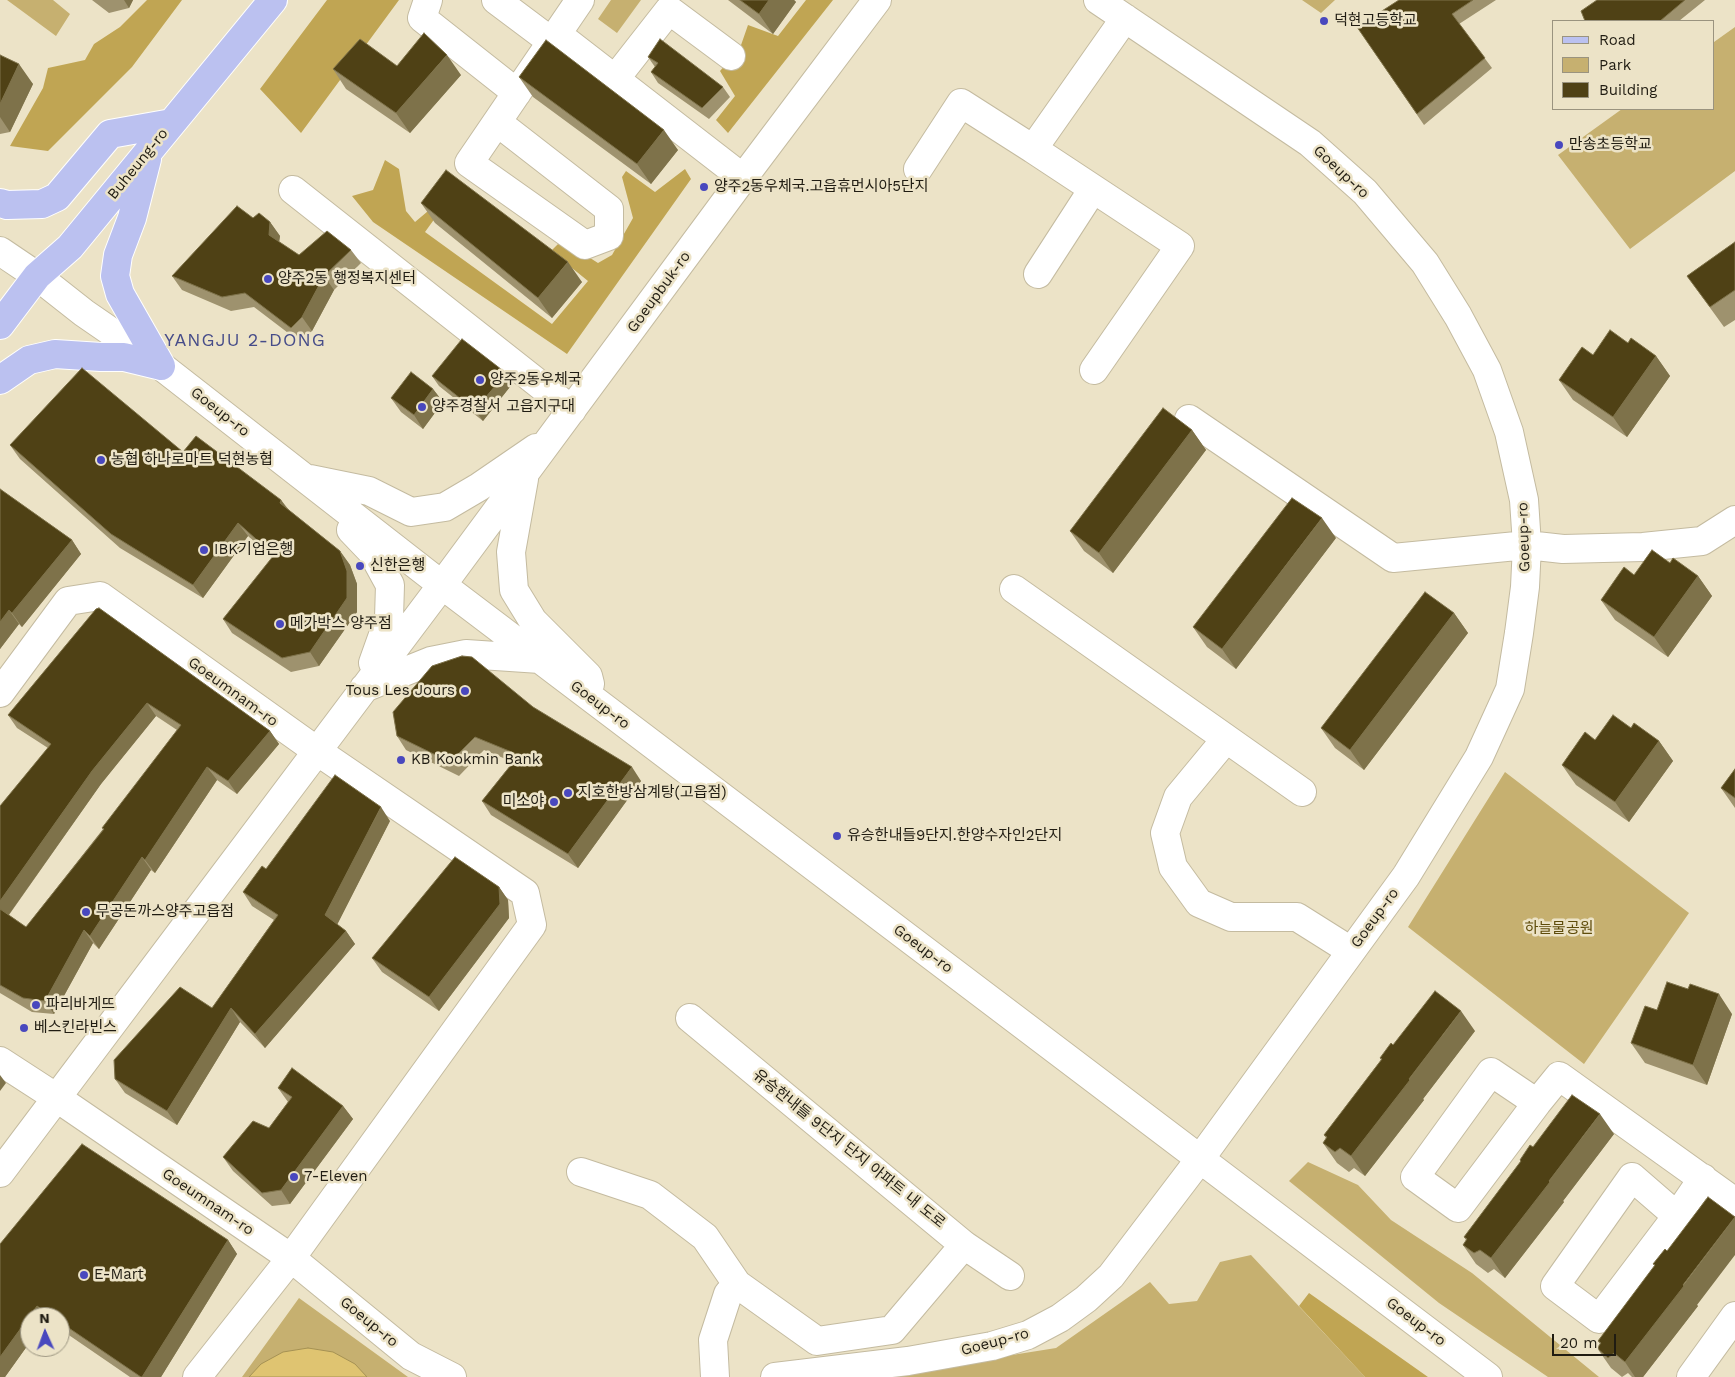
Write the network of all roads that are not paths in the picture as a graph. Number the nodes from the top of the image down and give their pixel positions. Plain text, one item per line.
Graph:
1 (272, 0) edge
2 (428, 0) edge
3 (496, 0) edge
4 (580, 0) edge
5 (878, 0) edge
6 (1098, 0) edge
7 (1125, 18) junction
8 (554, 38) junction
9 (731, 56) dead end
10 (615, 79) junction
11 (517, 93) junction
12 (497, 122) junction
13 (172, 123) junction
14 (1032, 149) junction
15 (149, 151) junction
16 (918, 169) dead end
17 (743, 178) junction
18 (1093, 189) junction
19 (293, 190) dead end
20 (0, 203) edge
21 (0, 251) edge
22 (1038, 274) dead end
23 (37, 276) junction
24 (0, 325) edge
25 (161, 366) junction
26 (1094, 370) dead end
27 (0, 380) edge
28 (572, 410) junction
29 (1189, 418) dead end
30 (553, 436) junction
31 (294, 470) junction
32 (524, 474) junction
33 (1735, 520) edge
34 (1527, 544) junction
35 (442, 585) junction
36 (1014, 590) dead end
37 (540, 660) junction
38 (364, 688) junction
39 (0, 693) edge
40 (594, 700) junction
41 (1226, 738) junction
42 (317, 751) junction
43 (1302, 792) dead end
44 (1351, 951) junction
45 (690, 1018) dead end
46 (0, 1061) edge
47 (57, 1098) junction
48 (1537, 1103) junction
49 (1200, 1159) junction
50 (581, 1172) dead end
51 (0, 1173) edge
52 (1723, 1188) edge
53 (1677, 1216) junction
54 (962, 1248) junction
55 (291, 1258) junction
56 (1010, 1276) dead end
57 (737, 1284) junction
58 (1735, 1316) edge
59 (197, 1377) edge
60 (452, 1377) edge
61 (715, 1377) edge
62 (775, 1377) edge
63 (1488, 1377) edge
64 (1691, 1377) edge

1 - 13 main road, Buheung-ro
2 - 11 street
3 - 8 street
4 - 8 street
5 - 17 street, Goeupbuk-ro
6 - 7 street, Goeup-ro
7 - 14 street
7 - 34 street, Goeup-ro
8 - 10 street
8 - 11 street
9 - 10 street
10 - 17 street
11 - 12 street
12 - 12 street
13 - 15 main road, Buheung-ro
13 - 20 main road
14 - 16 street
14 - 18 street
15 - 23 main road, Buheung-ro
15 - 25 main road
17 - 28 street, Goeupbuk-ro
18 - 22 street
18 - 26 street
19 - 28 street
21 - 23 street, Goeup-ro
23 - 24 main road, Buheung-ro
23 - 25 street, Goeup-ro
25 - 27 main road
25 - 31 street, Goeup-ro
28 - 30 street, Goeupbuk-ro
29 - 34 street
30 - 31 street
30 - 32 street, Goeupbuk-ro
31 - 35 street, Goeup-ro
31 - 38 street
32 - 35 street, Goeupbuk-ro
32 - 40 street
33 - 34 street
34 - 44 street, Goeup-ro
35 - 37 street, Goeup-ro
35 - 38 street
36 - 41 street
37 - 38 street
37 - 40 street, Goeup-ro
38 - 42 street
39 - 42 street, Goeumnam-ro
40 - 49 street, Goeup-ro
41 - 43 street
41 - 44 street
42 - 47 street
42 - 55 street, Goeumnam-ro
44 - 49 street, Goeup-ro
45 - 54 street, 유승한내들 9단지 단지 아파트 내 도로
46 - 47 street, Goeumnam-ro
47 - 51 street
47 - 55 street, Goeumnam-ro
48 - 48 street
48 - 52 street
49 - 62 street, Goeup-ro
49 - 63 street, Goeup-ro
50 - 57 street
52 - 53 street
53 - 53 street
54 - 56 street, 유승한내들 9단지 단지 아파트 내 도로
54 - 57 street
55 - 59 street
55 - 60 street, Goeup-ro
57 - 61 street
58 - 64 street

